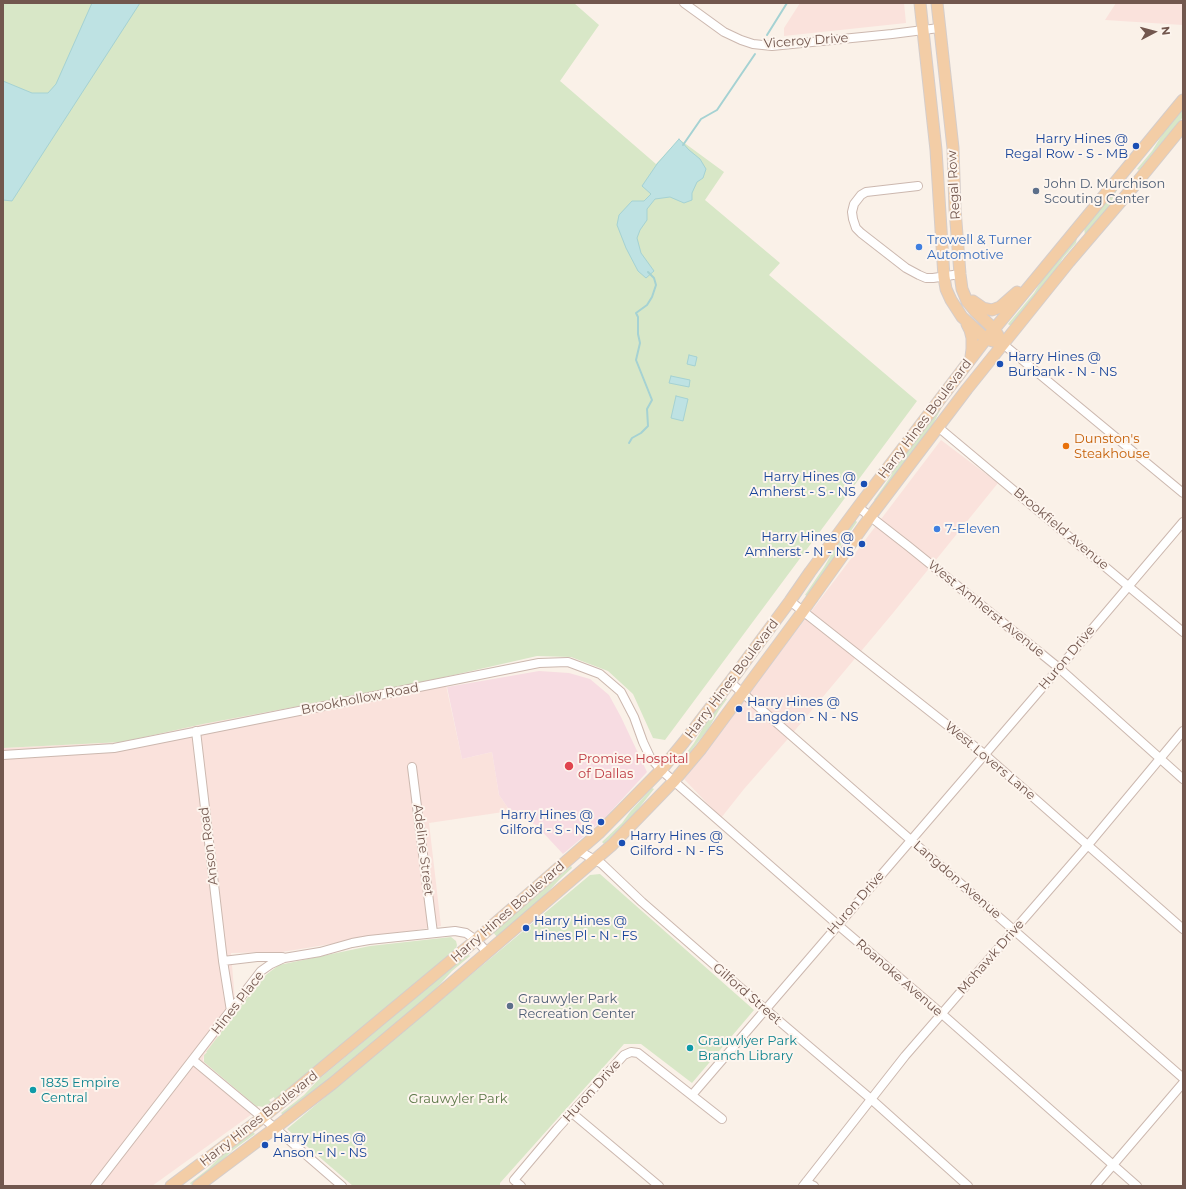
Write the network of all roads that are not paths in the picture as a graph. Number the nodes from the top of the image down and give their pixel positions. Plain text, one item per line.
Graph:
1 (684, 3) edge
2 (920, 3) edge
3 (937, 3) edge
4 (939, 28) junction
5 (923, 30) junction
6 (1183, 100) edge
7 (950, 125) junction
8 (934, 126) junction
9 (1183, 126) edge
10 (1121, 175) junction
11 (938, 184) junction
12 (918, 186) dead end
13 (1134, 186) junction
14 (956, 228) junction
15 (1077, 229) junction
16 (1069, 262) junction
17 (960, 274) junction
18 (1039, 274) junction
19 (944, 277) junction
20 (964, 293) junction
21 (962, 317) junction
22 (994, 329) junction
23 (986, 339) junction
24 (1003, 344) junction
25 (970, 360) junction
26 (938, 427) junction
27 (1183, 493) edge
28 (858, 507) junction
29 (870, 517) junction
30 (1183, 522) edge
31 (1128, 586) junction
32 (790, 602) junction
33 (803, 611) junction
34 (1183, 632) edge
35 (1058, 668) junction
36 (730, 682) junction
37 (743, 693) junction
38 (196, 731) junction
39 (1183, 731) edge
40 (984, 754) junction
41 (3, 755) edge
42 (1160, 759) junction
43 (412, 767) dead end
44 (661, 770) junction
45 (1183, 779) edge
46 (674, 781) junction
47 (911, 840) junction
48 (1088, 845) junction
49 (579, 851) junction
50 (595, 860) junction
51 (838, 925) junction
52 (1183, 929) edge
53 (1014, 930) junction
54 (433, 933) junction
55 (476, 940) junction
56 (487, 952) junction
57 (284, 958) junction
58 (222, 961) junction
59 (765, 1009) junction
60 (231, 1011) junction
61 (942, 1014) junction
62 (193, 1060) junction
63 (1183, 1078) edge
64 (1183, 1083) edge
65 (692, 1095) junction
66 (871, 1099) junction
67 (572, 1113) junction
68 (262, 1118) junction
69 (722, 1119) dead end
70 (276, 1128) junction
71 (1113, 1164) junction
72 (805, 1184) edge
73 (174, 1185) edge
74 (95, 1186) edge
75 (198, 1186) edge
76 (342, 1186) edge
77 (521, 1186) edge
78 (660, 1186) edge
79 (814, 1186) edge
80 (968, 1186) edge
81 (1095, 1186) edge
82 (1137, 1186) edge

1 - 5 street, Viceroy Drive
2 - 5 main road, Regal Row
3 - 4 main road, Regal Row
4 - 5 street, Viceroy Drive
4 - 7 main road, Regal Row
5 - 8 main road, Regal Row
6 - 10 main road, Harry Hines Boulevard
7 - 8 main road
7 - 14 main road, Regal Row
8 - 11 main road, Regal Row
9 - 13 main road, Harry Hines Boulevard
10 - 13 main road
10 - 15 main road, Harry Hines Boulevard
11 - 14 main road
11 - 19 main road, Regal Row
12 - 19 street
13 - 16 main road, Harry Hines Boulevard
14 - 17 main road, Regal Row
15 - 16 main road
15 - 18 main road, Harry Hines Boulevard
16 - 24 main road, Harry Hines Boulevard
17 - 19 street
17 - 20 main road, Regal Row
18 - 20 main road
18 - 22 main road, Harry Hines Boulevard
19 - 21 main road, Regal Row
20 - 22 main road, Regal Row
21 - 23 main road, Regal Row
21 - 25 main road
22 - 23 main road, Harry Hines Boulevard
22 - 24 main road, Regal Row
23 - 24 main road, Regal Row
23 - 25 main road, Harry Hines Boulevard
24 - 26 main road, Harry Hines Boulevard
24 - 27 street
25 - 28 main road, Harry Hines Boulevard
26 - 29 main road, Harry Hines Boulevard
26 - 31 street, Brookfield Avenue
28 - 29 street, West Amherst Avenue
28 - 32 main road, Harry Hines Boulevard
29 - 33 main road, Harry Hines Boulevard
29 - 35 street, West Amherst Avenue
30 - 31 street, Huron Drive
31 - 34 street, Brookfield Avenue
31 - 35 street, Huron Drive
32 - 33 street, West Lovers Lane
32 - 36 main road, Harry Hines Boulevard
33 - 37 main road, Harry Hines Boulevard
33 - 40 street, West Lovers Lane
35 - 40 street, Huron Drive
35 - 42 street, West Amherst Avenue
36 - 37 street, Langdon Avenue
36 - 44 main road, Harry Hines Boulevard
37 - 46 main road, Harry Hines Boulevard
37 - 47 street, Langdon Avenue
38 - 41 street, Brookhollow Road
38 - 44 street, Brookhollow Road
38 - 58 street, Anson Road
39 - 42 street, Mohawk Drive
40 - 47 street, Huron Drive
40 - 48 street, West Lovers Lane
42 - 45 street, West Amherst Avenue
42 - 48 street, Mohawk Drive
43 - 54 street, Adeline Street
44 - 46 street, Roanoke Avenue
44 - 49 main road, Harry Hines Boulevard
46 - 50 main road, Harry Hines Boulevard
46 - 51 street, Roanoke Avenue
47 - 51 street, Huron Drive
47 - 53 street, Langdon Avenue
48 - 52 street, West Lovers Lane
48 - 53 street, Mohawk Drive
49 - 50 street, Gilford Street
49 - 55 main road, Harry Hines Boulevard
50 - 56 main road, Harry Hines Boulevard
50 - 59 street, Gilford Street
51 - 59 street, Huron Drive
51 - 61 street, Roanoke Avenue
53 - 61 street, Mohawk Drive
53 - 63 street, Langdon Avenue
54 - 55 street, Hines Place
54 - 57 street, Hines Place
55 - 56 street, Hines Place
55 - 68 main road, Harry Hines Boulevard
56 - 70 main road, Harry Hines Boulevard
57 - 58 street
57 - 60 street, Hines Place
58 - 60 street, Anson Road
59 - 65 street, Huron Drive
59 - 66 street, Gilford Street
60 - 62 street, Hines Place
61 - 66 street, Mohawk Drive
61 - 71 street, Roanoke Avenue
62 - 68 street
62 - 74 street, Hines Place
64 - 71 street
65 - 67 street, Huron Drive
65 - 69 street
66 - 72 street, Mohawk Drive
66 - 80 street, Gilford Street
67 - 77 street, Huron Drive
67 - 78 street
68 - 70 street
68 - 73 main road, Harry Hines Boulevard
70 - 75 main road, Harry Hines Boulevard
70 - 76 street
71 - 81 street
71 - 82 street, Roanoke Avenue
72 - 79 street

